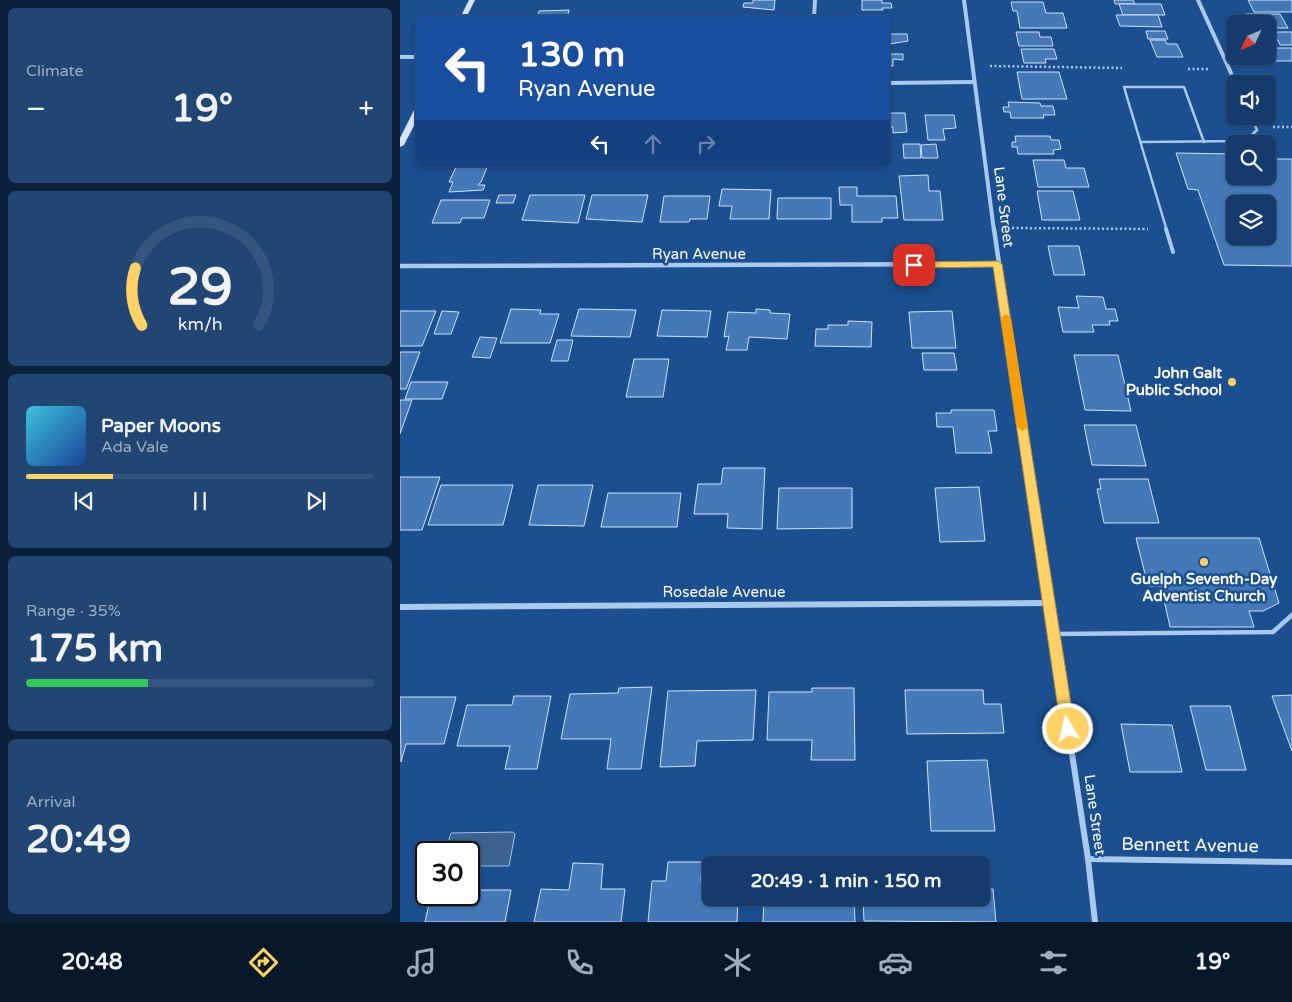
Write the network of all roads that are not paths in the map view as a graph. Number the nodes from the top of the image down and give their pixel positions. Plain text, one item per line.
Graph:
1 (472, 0) edge
2 (816, 0) edge
3 (964, 0) edge
4 (1198, 0) edge
5 (464, 15) edge
6 (814, 15) edge
7 (400, 57) edge
8 (415, 57) edge
9 (1232, 75) edge
10 (974, 82) junction
11 (890, 83) edge
12 (415, 116) edge
13 (1255, 125) edge
14 (1141, 142) junction
15 (1204, 142) junction
16 (400, 145) edge
17 (1173, 252) dead end
18 (998, 264) junction
19 (400, 266) edge
20 (1049, 603) junction
21 (400, 607) edge
22 (1292, 615) edge
23 (1054, 634) junction
24 (1088, 859) junction
25 (1292, 862) edge
26 (1095, 922) edge

1 - 5 main road
2 - 6 street
3 - 10 street, Lane Street
4 - 9 street
7 - 8 street
10 - 11 street
10 - 18 street, Lane Street
12 - 16 main road
13 - 15 lane
14 - 15 lane
14 - 15 lane
14 - 17 lane
18 - 19 street, Ryan Avenue
18 - 20 street, Lane Street
20 - 21 street, Rosedale Avenue
20 - 23 street, Lane Street
22 - 23 lane
23 - 24 street, Lane Street
24 - 25 street, Bennett Avenue
24 - 26 street, Lane Street

